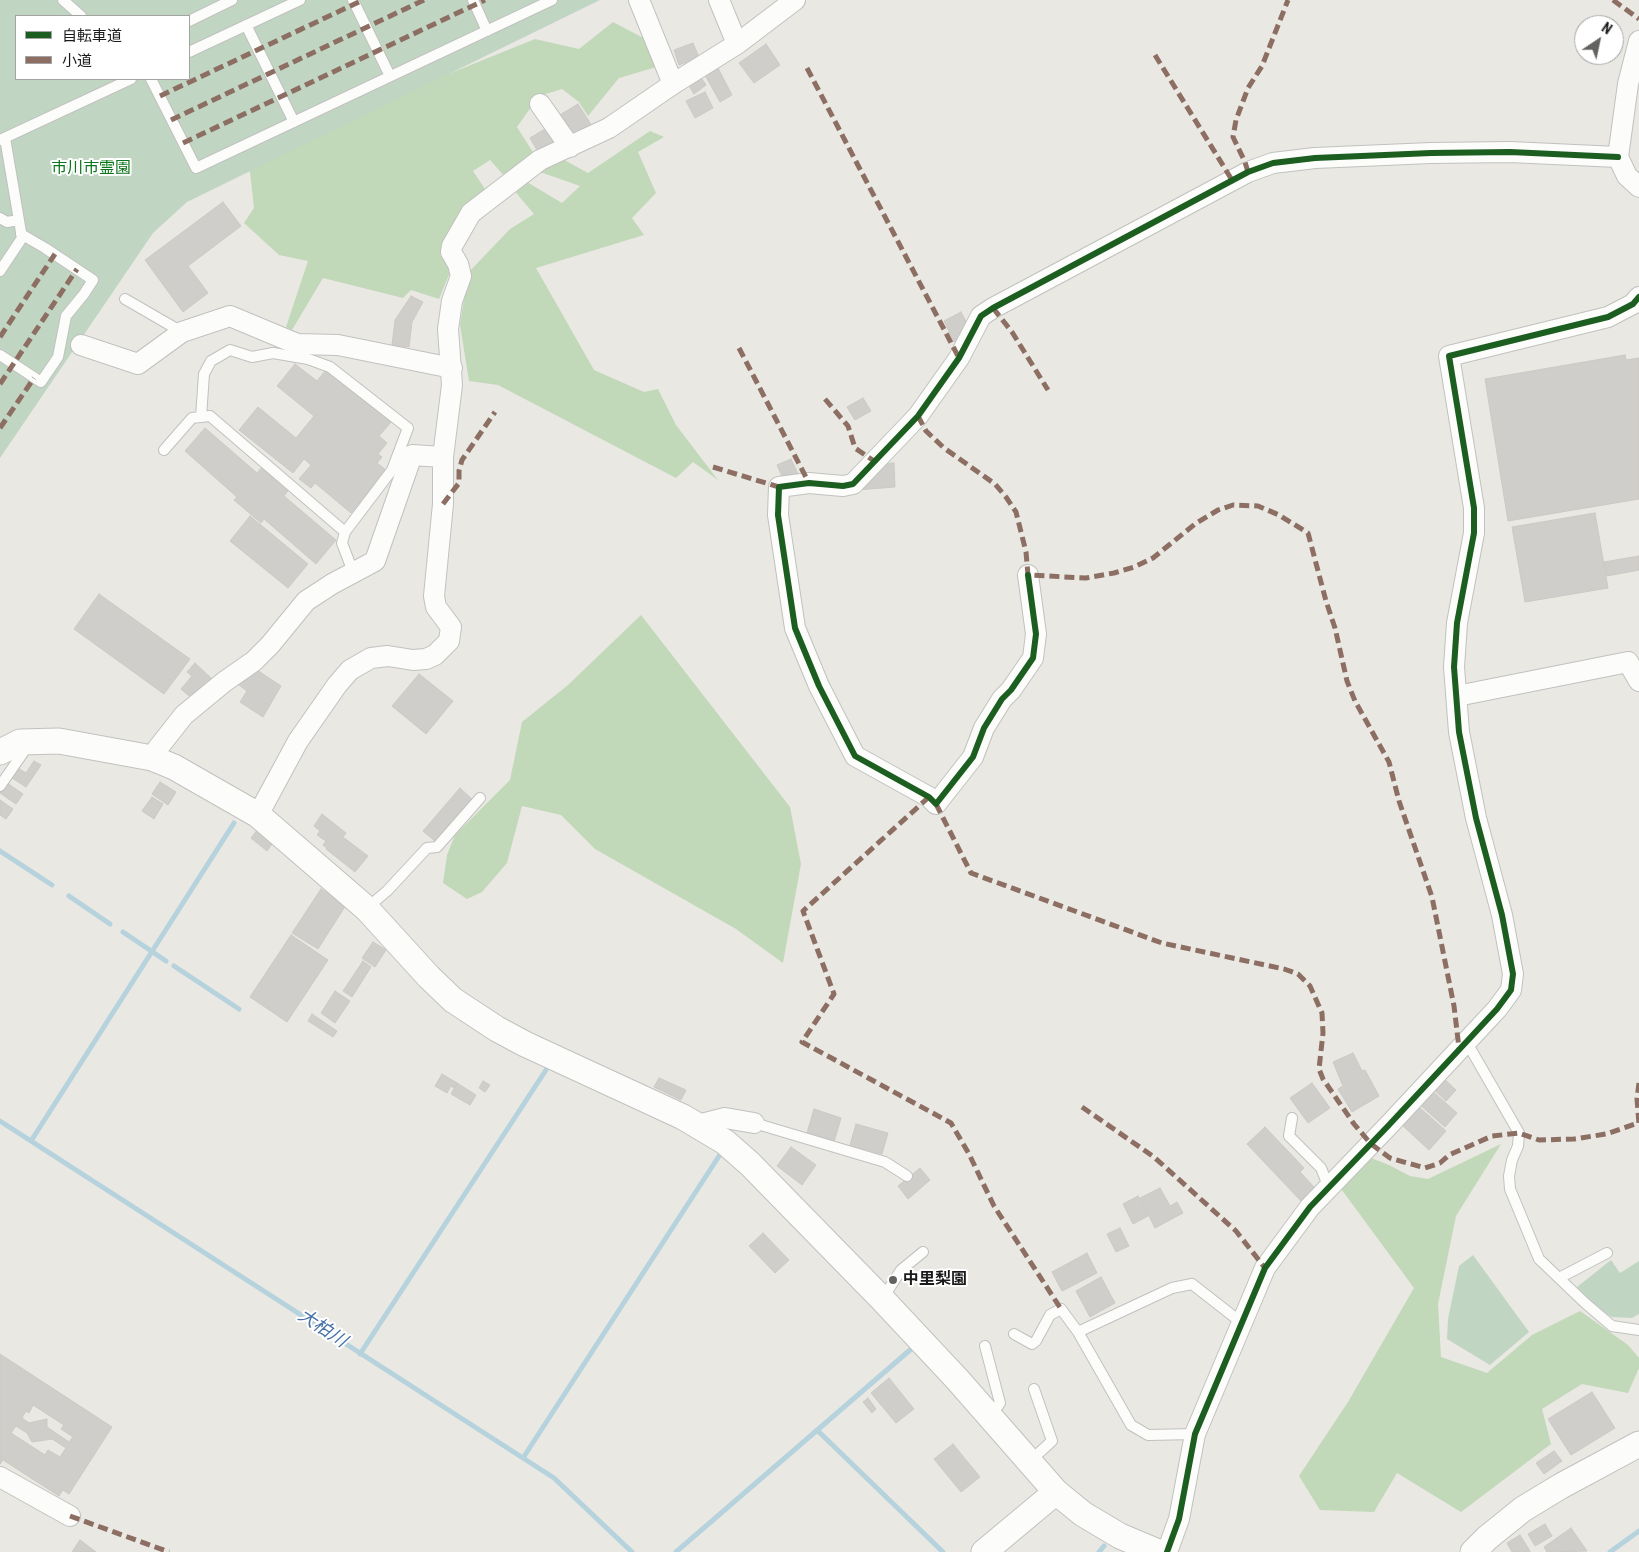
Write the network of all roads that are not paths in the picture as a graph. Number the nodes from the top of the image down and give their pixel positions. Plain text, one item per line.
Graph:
1 (63, 0) edge
2 (232, 0) edge
3 (300, 0) edge
4 (354, 0) edge
5 (473, 0) edge
6 (552, 0) edge
7 (639, 0) edge
8 (719, 0) edge
9 (795, 0) edge
10 (80, 15) edge
11 (190, 21) edge
12 (246, 26) junction
13 (487, 31) junction
14 (1639, 40) edge
15 (738, 44) junction
16 (190, 52) edge
17 (390, 76) junction
18 (130, 80) edge
19 (152, 80) edge
20 (673, 84) junction
21 (540, 104) dead end
22 (294, 122) junction
23 (2, 139) edge
24 (570, 147) junction
25 (1618, 157) junction
26 (1639, 187) edge
27 (0, 218) edge
28 (19, 220) junction
29 (21, 234) junction
30 (0, 271) edge
31 (1639, 297) edge
32 (125, 299) dead end
33 (182, 332) junction
34 (81, 345) dead end
35 (0, 355) edge
36 (452, 368) junction
37 (201, 417) junction
38 (408, 428) junction
39 (164, 450) dead end
40 (412, 454) junction
41 (444, 457) junction
42 (345, 532) junction
43 (353, 572) junction
44 (1028, 574) dead end
45 (1639, 681) edge
46 (1457, 696) junction
47 (10, 747) edge
48 (152, 758) junction
49 (0, 786) edge
50 (480, 798) dead end
51 (258, 815) junction
52 (367, 909) junction
53 (1466, 1041) junction
54 (1292, 1118) dead end
55 (754, 1123) joint
56 (698, 1125) junction
57 (907, 1176) dead end
58 (1329, 1188) junction
59 (923, 1252) dead end
60 (1607, 1253) dead end
61 (1559, 1278) junction
62 (882, 1299) junction
63 (1242, 1323) junction
64 (1639, 1330) edge
65 (1078, 1332) junction
66 (1014, 1334) dead end
67 (984, 1346) dead end
68 (1034, 1389) dead end
69 (990, 1417) junction
70 (1195, 1434) junction
71 (1639, 1444) edge
72 (1029, 1462) junction
73 (0, 1476) edge
74 (1056, 1492) junction
75 (70, 1516) dead end
76 (984, 1552) edge
77 (1158, 1552) edge
78 (1167, 1552) edge
79 (1473, 1552) edge

1 - 10 lane
2 - 11 lane
3 - 12 lane
4 - 17 lane
5 - 13 lane
6 - 13 lane
7 - 20 street
8 - 15 street
9 - 15 street
12 - 16 lane
12 - 22 lane
13 - 17 lane
14 - 25 street
15 - 20 street
17 - 22 lane
18 - 23 lane
19 - 22 lane
20 - 24 street
21 - 24 street
23 - 28 lane
24 - 36 street
25 - 26 street
25 - 44 street
27 - 28 lane
28 - 29 lane
29 - 30 lane
29 - 35 lane
31 - 46 street
32 - 33 lane
33 - 34 street
33 - 36 street
36 - 41 street
37 - 38 lane
37 - 39 lane
37 - 42 lane
38 - 40 lane
38 - 42 lane
40 - 41 street
40 - 43 street
41 - 51 street
42 - 43 lane
43 - 48 street
45 - 46 street
46 - 53 street
47 - 48 street
47 - 49 lane
48 - 51 street
50 - 52 lane
51 - 52 street
52 - 56 street
53 - 58 street
53 - 61 lane
54 - 58 lane
55 - 56 street
55 - 57 lane
56 - 62 street
58 - 63 street
59 - 62 lane
60 - 61 lane
61 - 64 lane
62 - 69 street
63 - 65 lane
63 - 70 street
65 - 66 lane
65 - 70 lane
67 - 69 lane
68 - 72 lane
69 - 72 street
70 - 78 street
71 - 79 street
72 - 74 street
73 - 75 street
74 - 76 street
74 - 77 street

